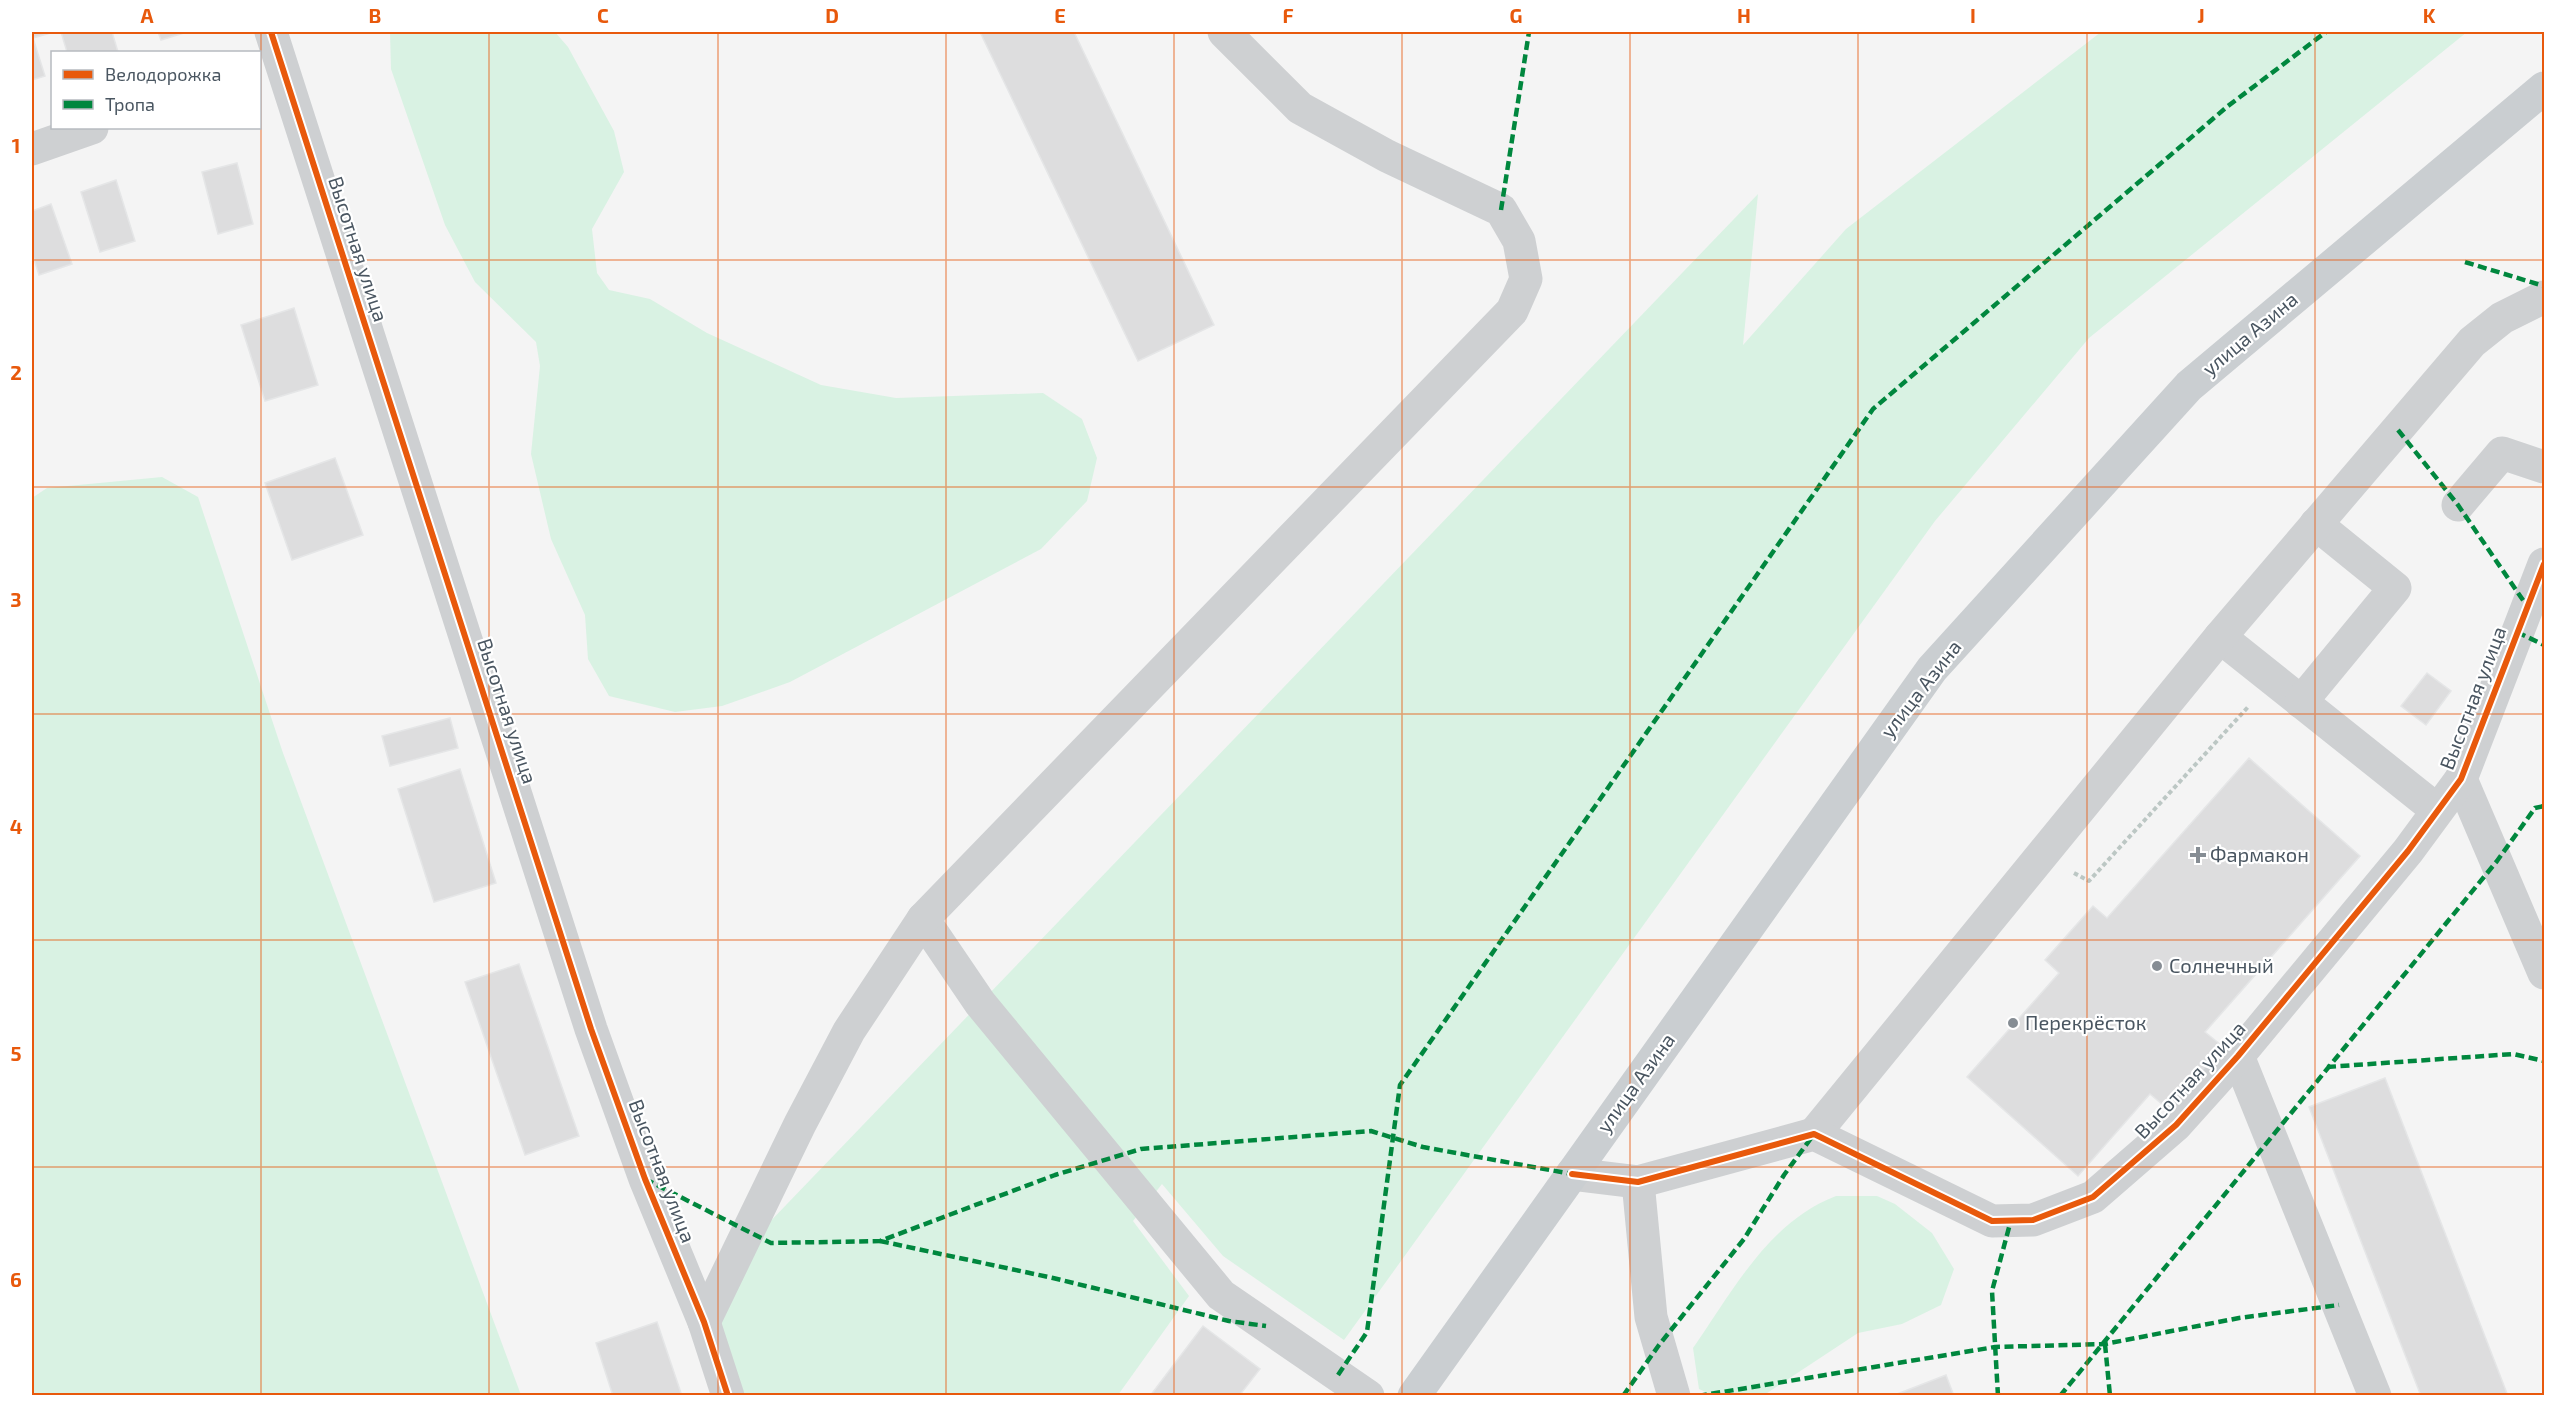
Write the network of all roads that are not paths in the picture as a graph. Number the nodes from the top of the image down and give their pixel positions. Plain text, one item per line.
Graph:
1 (1224, 32) edge
2 (270, 52) edge
3 (2544, 88) edge
4 (89, 129) edge
5 (32, 150) edge
6 (2544, 297) edge
7 (2544, 467) edge
8 (2458, 505) dead end
9 (2316, 524) junction
10 (2544, 564) edge
11 (2220, 638) junction
12 (2301, 702) junction
13 (2462, 779) junction
14 (2436, 810) junction
15 (923, 919) junction
16 (2544, 973) edge
17 (2238, 1056) junction
18 (1814, 1134) junction
19 (1572, 1174) junction
20 (1638, 1182) junction
21 (704, 1322) junction
22 (728, 1395) edge
23 (1368, 1395) edge
24 (1414, 1395) edge
25 (1674, 1395) edge
26 (2375, 1395) edge

1 - 15 street
2 - 21 street, Высотная улица
3 - 19 main road, улица Азина
4 - 5 street
6 - 9 street
7 - 8 street
9 - 11 street
9 - 12 street
10 - 13 street, Высотная улица
11 - 12 street
11 - 18 street
12 - 14 street
13 - 14 street, Высотная улица
13 - 16 street
14 - 17 street, Высотная улица
15 - 21 street
15 - 23 street
17 - 18 street, Высотная улица
17 - 26 street
18 - 20 street
19 - 20 street
19 - 24 main road, улица Азина
20 - 25 street
21 - 22 street, Высотная улица

